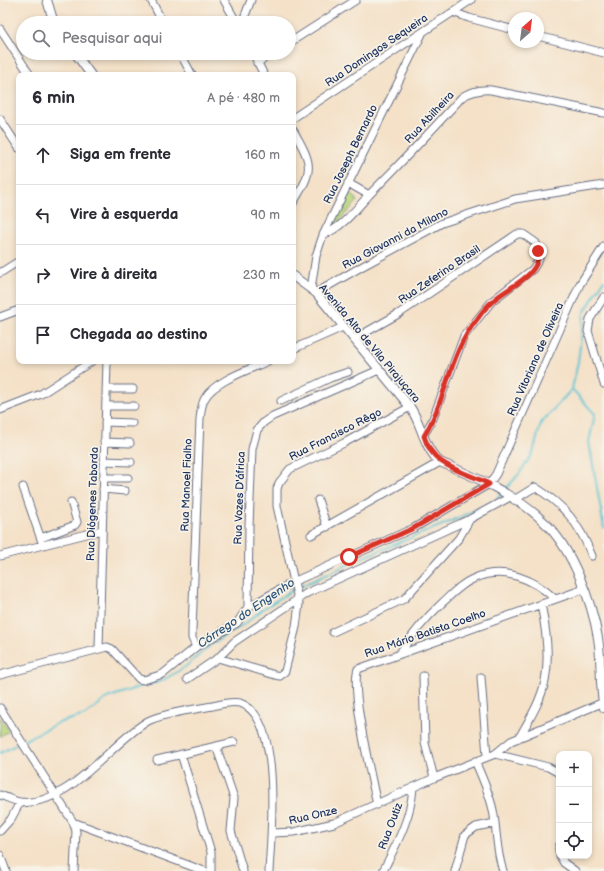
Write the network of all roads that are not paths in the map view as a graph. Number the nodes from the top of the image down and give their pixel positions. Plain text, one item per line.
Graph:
1 (47, 0) edge
2 (151, 0) edge
3 (224, 0) edge
4 (251, 0) edge
5 (356, 0) edge
6 (471, 0) edge
7 (453, 12) junction
8 (52, 16) edge
9 (159, 16) edge
10 (233, 16) edge
11 (245, 16) edge
12 (508, 28) edge
13 (0, 29) edge
14 (422, 34) junction
15 (544, 38) edge
16 (296, 39) edge
17 (604, 53) edge
18 (16, 54) edge
19 (20, 60) edge
20 (80, 60) edge
21 (184, 60) edge
22 (256, 60) edge
23 (262, 60) edge
24 (257, 63) junction
25 (28, 72) edge
26 (89, 72) edge
27 (190, 72) edge
28 (262, 72) edge
29 (604, 113) edge
30 (296, 116) edge
31 (0, 119) edge
32 (296, 135) edge
33 (16, 143) edge
34 (348, 183) junction
35 (604, 185) edge
36 (369, 195) junction
37 (296, 198) edge
38 (323, 235) junction
39 (604, 246) edge
40 (16, 263) edge
41 (0, 273) edge
42 (296, 278) edge
43 (314, 291) junction
44 (604, 297) edge
45 (16, 311) edge
46 (0, 317) edge
47 (343, 327) junction
48 (354, 339) junction
49 (296, 348) edge
50 (87, 364) edge
51 (107, 364) edge
52 (261, 364) edge
53 (601, 367) edge
54 (379, 370) junction
55 (348, 372) dead end
56 (330, 378) junction
57 (604, 384) edge
58 (337, 388) junction
59 (106, 389) junction
60 (133, 390) dead end
61 (281, 401) dead end
62 (106, 406) junction
63 (134, 406) dead end
64 (410, 407) junction
65 (0, 410) edge
66 (105, 422) junction
67 (132, 423) dead end
68 (424, 436) junction
69 (104, 442) junction
70 (130, 443) dead end
71 (104, 460) junction
72 (131, 462) dead end
73 (440, 462) junction
74 (104, 478) junction
75 (128, 478) dead end
76 (491, 485) junction
77 (23, 487) dead end
78 (103, 489) junction
79 (125, 491) dead end
80 (510, 497) junction
81 (318, 500) dead end
82 (71, 502) dead end
83 (470, 519) junction
84 (327, 527) junction
85 (102, 530) junction
86 (311, 535) dead end
87 (40, 538) junction
88 (43, 545) junction
89 (0, 556) edge
90 (592, 556) dead end
91 (294, 584) junction
92 (584, 589) junction
93 (297, 597) junction
94 (556, 598) junction
95 (541, 604) junction
96 (248, 607) junction
97 (333, 632) dead end
98 (598, 636) junction
99 (604, 644) edge
100 (196, 647) junction
101 (99, 648) junction
102 (400, 653) junction
103 (602, 655) edge
104 (218, 658) junction
105 (0, 675) edge
106 (423, 676) dead end
107 (481, 677) dead end
108 (187, 679) dead end
109 (603, 688) edge
110 (604, 704) edge
111 (0, 708) edge
112 (519, 738) junction
113 (234, 742) dead end
114 (216, 746) junction
115 (181, 754) junction
116 (495, 754) junction
117 (487, 756) junction
118 (157, 760) dead end
119 (475, 761) junction
120 (556, 771) edge
121 (434, 778) junction
122 (413, 788) junction
123 (56, 794) junction
124 (0, 795) edge
125 (20, 802) junction
126 (378, 804) junction
127 (73, 822) junction
128 (495, 823) junction
129 (0, 831) edge
130 (272, 833) junction
131 (0, 855) edge
132 (562, 859) edge
133 (6, 871) edge
134 (74, 871) edge
135 (204, 871) edge
136 (211, 871) edge
137 (243, 871) edge
138 (269, 871) edge
139 (383, 871) edge
140 (455, 871) edge
141 (503, 871) edge
142 (575, 871) edge

1 - 8 main road
2 - 9 street
3 - 10 street
4 - 11 street
5 - 16 street
6 - 7 street, Rua Domingos Sequeira
7 - 12 street
7 - 14 street, Rua Domingos Sequeira
13 - 18 street
14 - 30 street, Rua Domingos Sequeira
14 - 34 street, Rua Joseph Bernardo
15 - 17 street
19 - 25 street
20 - 26 main road
21 - 27 street
22 - 24 street
23 - 24 street
24 - 28 street
29 - 36 street, Rua Abilheira
31 - 33 street
32 - 37 street
34 - 36 street
34 - 38 street, Rua Joseph Bernardo
35 - 43 street, Rua Giovanni da Milano
36 - 38 street, Rua Abilheira
38 - 43 street, Rua Joseph Bernardo
39 - 76 street, Rua Vitoriano de Oliveira
40 - 41 street
42 - 43 main road, Avenida Alto de Vila Pirajuçara
43 - 47 main road, Avenida Alto de Vila Pirajuçara
44 - 53 street
45 - 46 street
47 - 48 main road, Avenida Alto de Vila Pirajuçara
47 - 49 street
48 - 54 main road, Avenida Alto de Vila Pirajuçara
48 - 68 street, Rua Zeferino Brasil
50 - 65 street
51 - 59 street, Rua Diógenes Taborda
52 - 100 street, Rua Manoel Fialho
53 - 57 street
54 - 58 street, Rua Vozes D'áfrica
54 - 64 main road, Avenida Alto de Vila Pirajuçara
55 - 56 street
56 - 58 street
56 - 61 street
58 - 96 street, Rua Vozes D'áfrica
59 - 60 street
59 - 62 street, Rua Diógenes Taborda
62 - 63 street
62 - 66 street, Rua Diógenes Taborda
64 - 68 main road, Avenida Alto de Vila Pirajuçara
64 - 91 street, Rua Francisco Rêgo
66 - 67 street
66 - 69 street, Rua Diógenes Taborda
68 - 73 main road, Avenida Alto de Vila Pirajuçara
69 - 70 street
69 - 71 street, Rua Diógenes Taborda
71 - 72 street
71 - 74 street, Rua Diógenes Taborda
73 - 76 main road, Avenida Alto de Vila Pirajuçara
73 - 84 street
74 - 75 street
74 - 78 street, Rua Diógenes Taborda
76 - 80 main road, Avenida Alto de Vila Pirajuçara
76 - 91 street
77 - 87 street
78 - 79 street
78 - 85 street, Rua Diógenes Taborda
80 - 83 street
80 - 90 street
80 - 92 main road, Avenida Alto de Vila Pirajuçara
81 - 84 street
82 - 87 street
83 - 93 street
83 - 97 street
84 - 86 street
85 - 88 street
85 - 101 street, Rua Diógenes Taborda
87 - 88 street
88 - 89 street
91 - 93 street, Rua Francisco Rêgo
91 - 96 street
92 - 94 street, Rua Mário Batista Coelho
92 - 98 main road, Avenida Alto de Vila Pirajuçara
93 - 104 street
93 - 104 street
94 - 95 street, Rua Mário Batista Coelho
94 - 102 street
95 - 102 street, Rua Mário Batista Coelho
95 - 112 street
96 - 100 street
98 - 99 main road
98 - 103 main road, Avenida Alto de Vila Pirajuçara
100 - 101 street
101 - 105 street
102 - 126 street, Rua Mário Batista Coelho
103 - 109 main road, Avenida Alto de Vila Pirajuçara
104 - 108 street
106 - 121 street
107 - 117 street
109 - 110 main road, Avenida Alto de Vila Pirajuçara
110 - 112 street
111 - 123 street
112 - 116 street
113 - 114 street
114 - 115 street
114 - 137 street
115 - 118 street
115 - 136 street
116 - 117 street, Rua Onze
116 - 120 street
117 - 119 street, Rua Onze
119 - 121 street, Rua Onze
119 - 128 street
121 - 122 street, Rua Onze
122 - 126 street, Rua Onze
122 - 139 street, Rua Outiz
123 - 125 street
123 - 127 street
123 - 130 street
124 - 125 street
125 - 129 street
126 - 130 street, Rua Onze
127 - 134 street
127 - 135 street
128 - 140 street
128 - 141 street
130 - 138 street
131 - 133 street
132 - 142 street

